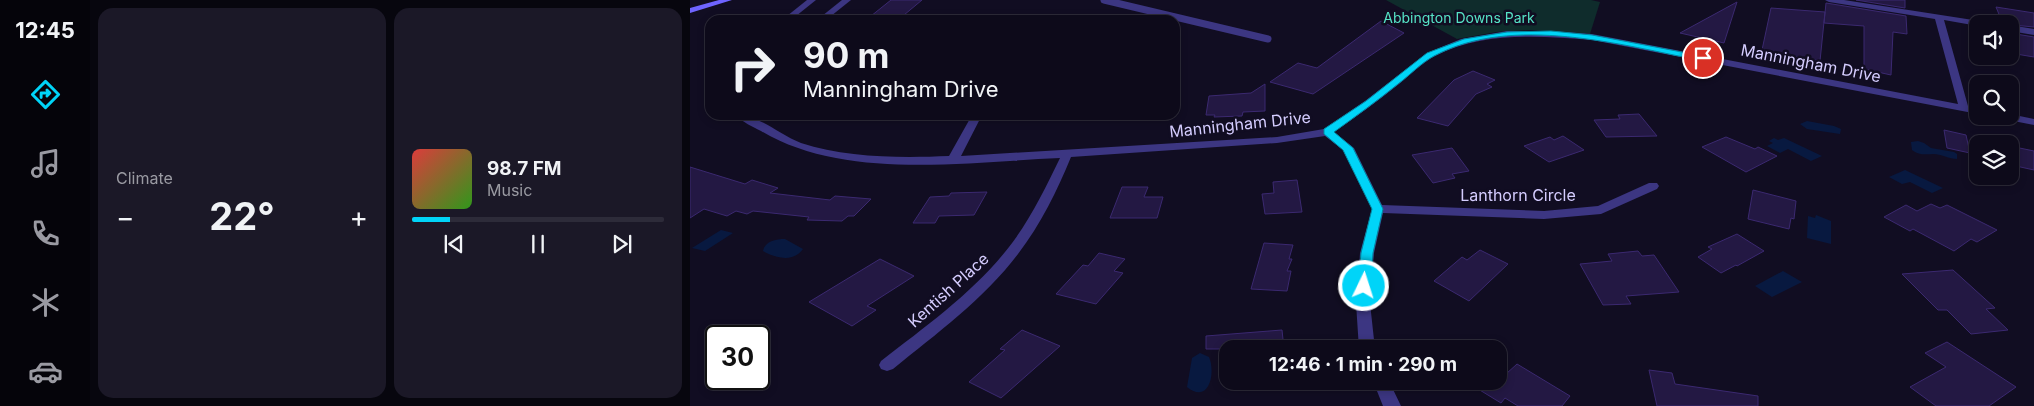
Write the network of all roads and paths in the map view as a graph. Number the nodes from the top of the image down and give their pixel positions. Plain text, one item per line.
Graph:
1 (728, 0) edge
2 (812, 0) edge
3 (847, 0) edge
4 (1104, 0) edge
5 (1829, 0) edge
6 (690, 11) edge
7 (792, 15) edge
8 (828, 15) edge
9 (1167, 15) edge
10 (1939, 17) junction
11 (1180, 18) edge
12 (1969, 22) edge
13 (2019, 30) edge
14 (2034, 32) edge
15 (1268, 39) dead end
16 (1964, 109) junction
17 (1969, 110) edge
18 (2019, 119) edge
19 (753, 120) edge
20 (974, 120) edge
21 (2034, 122) edge
22 (1327, 132) junction
23 (1067, 154) junction
24 (954, 158) junction
25 (1653, 186) dead end
26 (1378, 209) junction
27 (1366, 340) edge
28 (886, 365) dead end
29 (1384, 390) edge
30 (1392, 406) edge

1 - 6 main road
2 - 7 street
3 - 8 street
4 - 9 lane
5 - 10 street
10 - 12 street
10 - 16 street
11 - 15 lane
13 - 14 street
16 - 17 street, Manningham Drive
16 - 22 street, Manningham Drive
18 - 21 street
19 - 24 street, Manningham Drive
20 - 24 street
22 - 23 street, Manningham Drive
22 - 26 street
23 - 24 street, Manningham Drive
23 - 28 street, Kentish Place
25 - 26 street, Lanthorn Circle
26 - 27 street
29 - 30 street

